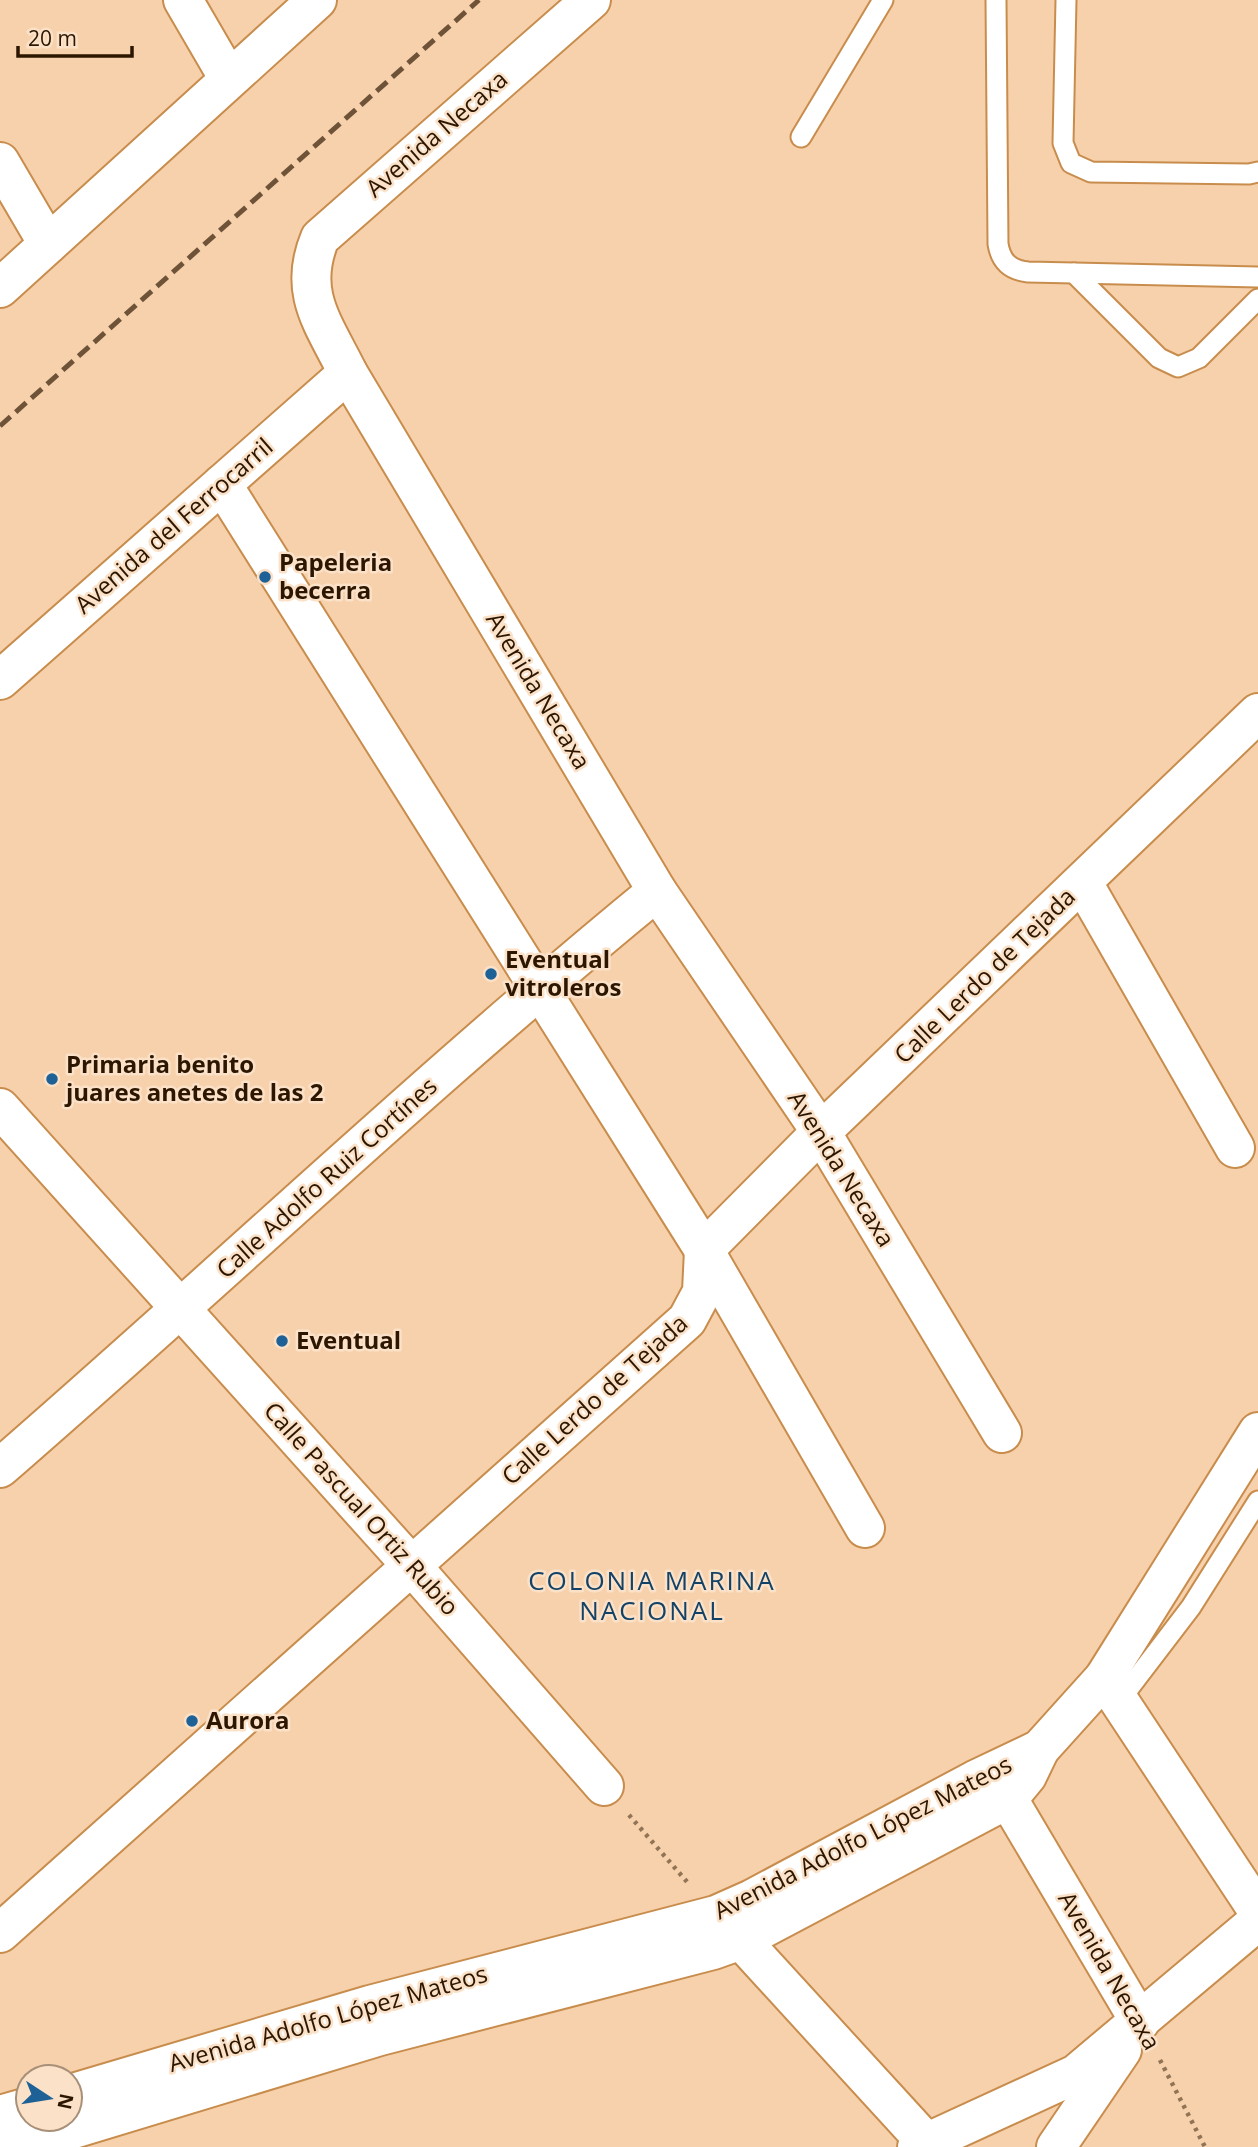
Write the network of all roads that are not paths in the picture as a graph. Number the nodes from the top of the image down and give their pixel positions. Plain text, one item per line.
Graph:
1 (183, 0) edge
2 (317, 0) edge
3 (591, 0) edge
4 (883, 0) edge
5 (996, 0) edge
6 (1066, 0) edge
7 (229, 79) junction
8 (801, 137) dead end
9 (0, 162) edge
10 (1258, 172) edge
11 (48, 244) junction
12 (1074, 273) junction
13 (1258, 277) edge
14 (0, 288) edge
15 (1258, 299) edge
16 (348, 373) junction
17 (222, 484) junction
18 (0, 680) edge
19 (1258, 713) edge
20 (1083, 883) junction
21 (657, 891) junction
22 (538, 989) junction
23 (0, 1108) edge
24 (821, 1132) junction
25 (1235, 1148) dead end
26 (704, 1250) junction
27 (183, 1309) junction
28 (1258, 1432) edge
29 (1003, 1433) dead end
30 (0, 1468) edge
31 (1258, 1501) edge
32 (865, 1528) dead end
33 (411, 1565) junction
34 (1112, 1689) junction
35 (1040, 1749) junction
36 (604, 1786) road end
37 (1008, 1798) junction
38 (1258, 1911) edge
39 (1258, 1921) edge
40 (728, 1927) junction
41 (0, 1933) edge
42 (1140, 2022) junction
43 (1076, 2074) junction
44 (84, 2090) edge
45 (921, 2144) edge
46 (14, 2147) edge
47 (1028, 2147) edge
48 (1056, 2147) edge

1 - 7 street
2 - 7 street
3 - 16 street, Avenida Necaxa
4 - 8 lane
5 - 12 lane
6 - 10 lane
7 - 11 street
9 - 11 street
11 - 14 street
12 - 13 lane
12 - 15 lane
16 - 17 street, Avenida del Ferrocarril
16 - 21 street, Avenida Necaxa
17 - 18 street, Avenida del Ferrocarril
17 - 22 street
19 - 20 street, Calle Lerdo de Tejada
20 - 24 street, Calle Lerdo de Tejada
20 - 25 street
21 - 22 street, Calle Adolfo Ruiz Cortínes
21 - 24 street, Avenida Necaxa
22 - 26 street
22 - 27 street, Calle Adolfo Ruiz Cortínes
23 - 27 street, Calle Pascual Ortiz Rubio
24 - 26 street, Calle Lerdo de Tejada
24 - 29 street, Avenida Necaxa
26 - 32 street
26 - 33 street, Calle Lerdo de Tejada
27 - 30 street, Calle Adolfo Ruiz Cortínes
27 - 33 street, Calle Pascual Ortiz Rubio
28 - 34 street, Avenida Adolfo López Mateos
31 - 34 lane
33 - 36 street, Calle Pascual Ortiz Rubio
33 - 41 street, Calle Lerdo de Tejada
34 - 35 street, Avenida Adolfo López Mateos
34 - 38 street
35 - 37 street
35 - 40 street, Avenida Adolfo López Mateos
37 - 40 street
37 - 42 street, Avenida Necaxa
39 - 42 street
40 - 44 street, Avenida Adolfo López Mateos
40 - 45 street
40 - 46 street
42 - 43 street
42 - 48 street
43 - 45 street
43 - 47 street

